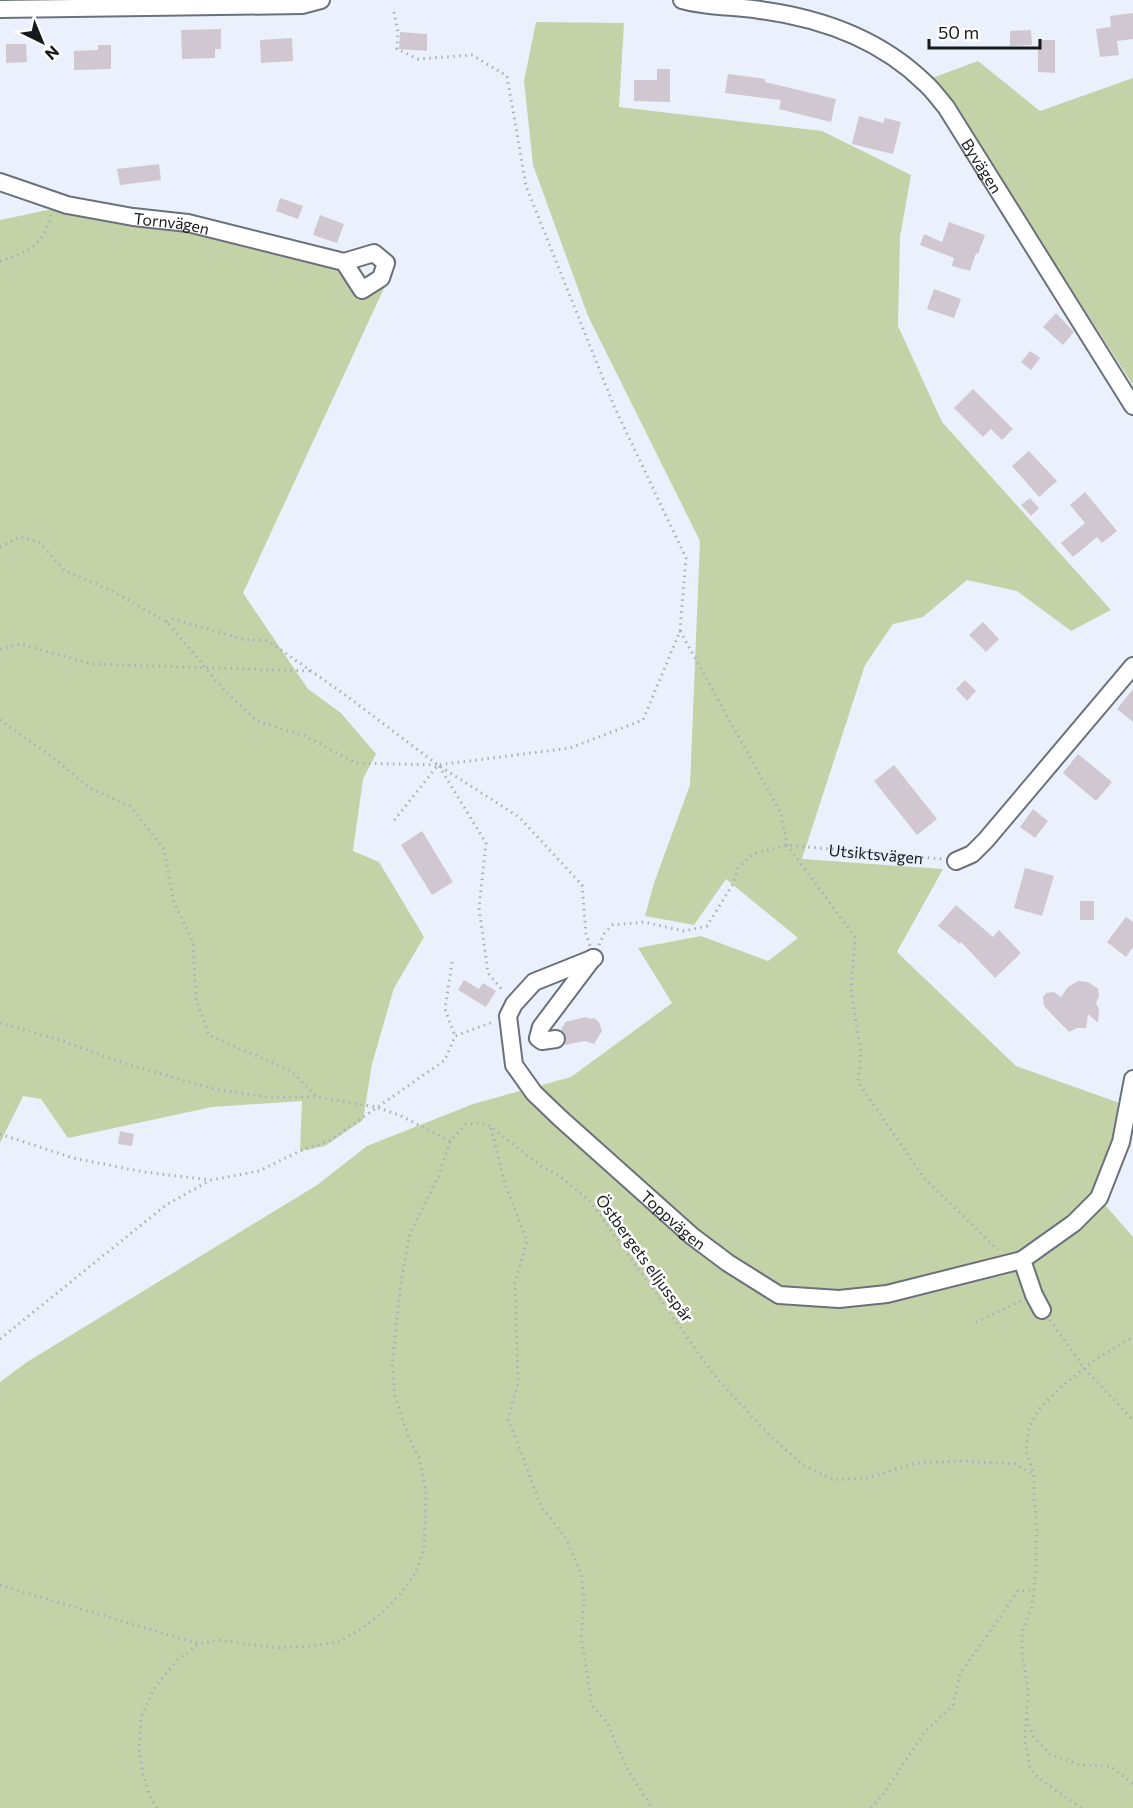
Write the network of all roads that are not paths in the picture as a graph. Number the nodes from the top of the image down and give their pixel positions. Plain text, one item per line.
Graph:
1 (321, 0) edge
2 (682, 0) edge
3 (779, 0) edge
4 (239, 3) edge
5 (0, 9) edge
6 (760, 10) junction
7 (0, 182) edge
8 (344, 262) dead end
9 (1133, 406) edge
10 (1133, 666) edge
11 (956, 861) road end
12 (556, 1039) dead end
13 (1133, 1079) edge
14 (1017, 1261) junction
15 (1038, 1303) road end

1 - 4 street
2 - 6 street, Byvägen
3 - 6 street
4 - 5 street
6 - 9 street, Byvägen
7 - 8 street, Tornvägen
10 - 11 street
12 - 14 street, Toppvägen
13 - 14 street, Toppvägen
14 - 15 street

